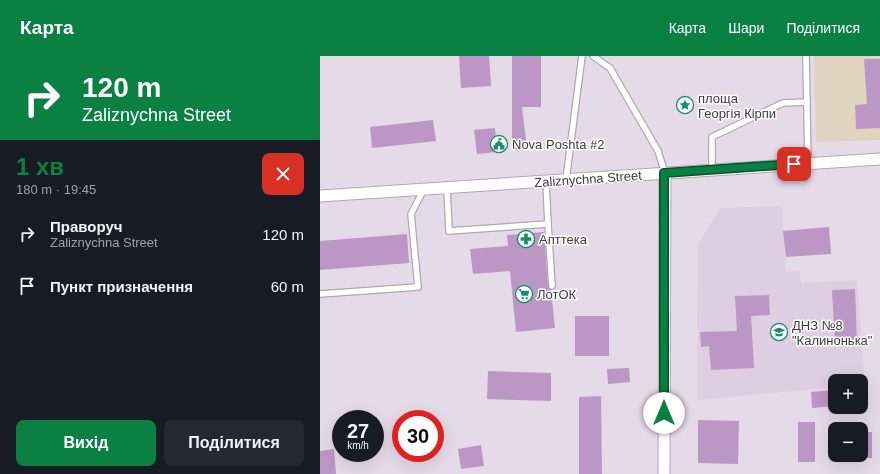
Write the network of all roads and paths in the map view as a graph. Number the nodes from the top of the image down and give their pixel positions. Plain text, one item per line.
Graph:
1 (582, 56) edge
2 (593, 56) edge
3 (806, 56) edge
4 (807, 102) junction
5 (880, 159) edge
6 (808, 164) junction
7 (712, 170) junction
8 (664, 173) junction
9 (566, 180) junction
10 (546, 182) junction
11 (448, 188) junction
12 (424, 189) junction
13 (320, 196) edge
14 (548, 224) junction
15 (552, 286) dead end
16 (320, 294) edge
17 (664, 474) edge

1 - 9 lane
2 - 8 lane
3 - 4 lane
4 - 6 lane
4 - 7 lane
5 - 6 street, Zaliznychna Street
6 - 7 street, Zaliznychna Street
7 - 8 street, Zaliznychna Street
8 - 9 street, Zaliznychna Street
8 - 17 street
9 - 10 street, Zaliznychna Street
10 - 11 street, Zaliznychna Street
10 - 14 lane
11 - 12 street, Zaliznychna Street
11 - 14 lane
12 - 13 street, Zaliznychna Street
12 - 16 lane
14 - 15 lane

